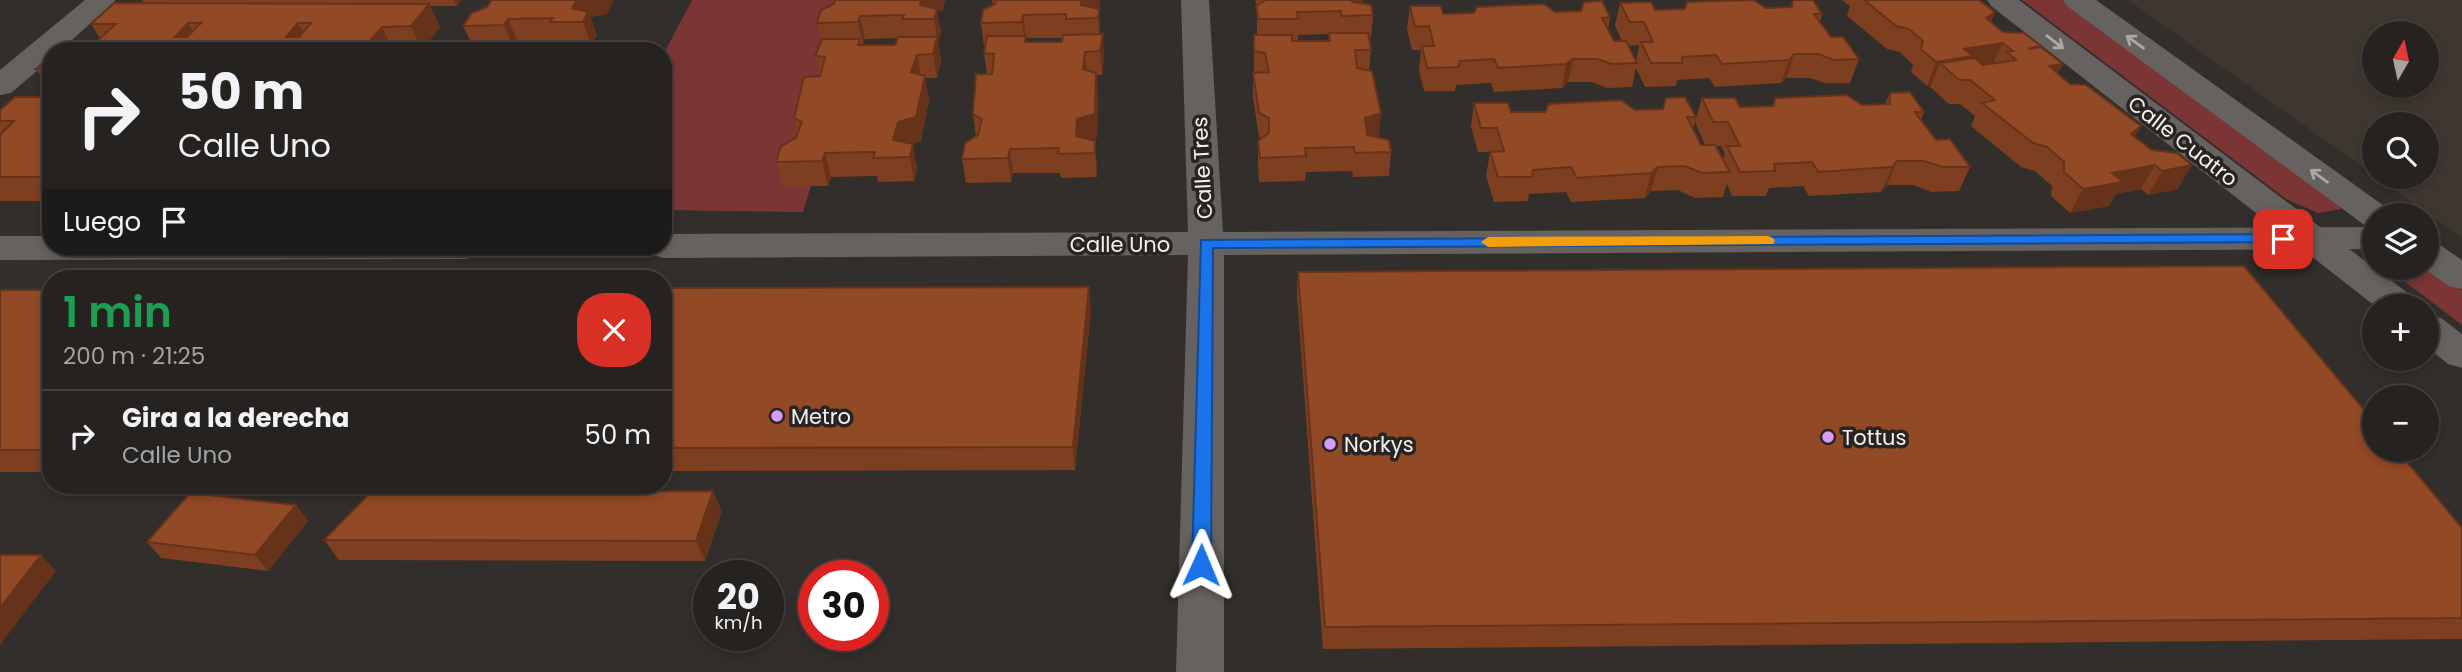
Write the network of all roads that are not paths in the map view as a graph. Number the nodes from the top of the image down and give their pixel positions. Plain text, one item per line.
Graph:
1 (102, 0) edge
2 (1195, 0) edge
3 (2001, 0) edge
4 (2077, 0) edge
5 (52, 42) edge
6 (42, 51) edge
7 (0, 86) edge
8 (2362, 207) edge
9 (2310, 239) junction
10 (2362, 239) edge
11 (1206, 243) junction
12 (672, 246) edge
13 (0, 248) edge
14 (42, 248) edge
15 (2439, 261) edge
16 (2462, 277) edge
17 (2384, 294) edge
18 (2439, 336) edge
19 (2462, 354) edge
20 (1200, 672) edge

1 - 5 street
2 - 11 street, Calle Tres
3 -> 9 street, Calle Cuatro
8 -> 4 street
6 - 7 street
9 - 10 street, Calle Uno
9 - 11 street, Calle Uno
9 - 17 street, Calle Cuatro
11 - 12 street, Calle Uno
11 - 20 street, Calle Tres
13 - 14 street
15 - 16 street
18 - 19 street

